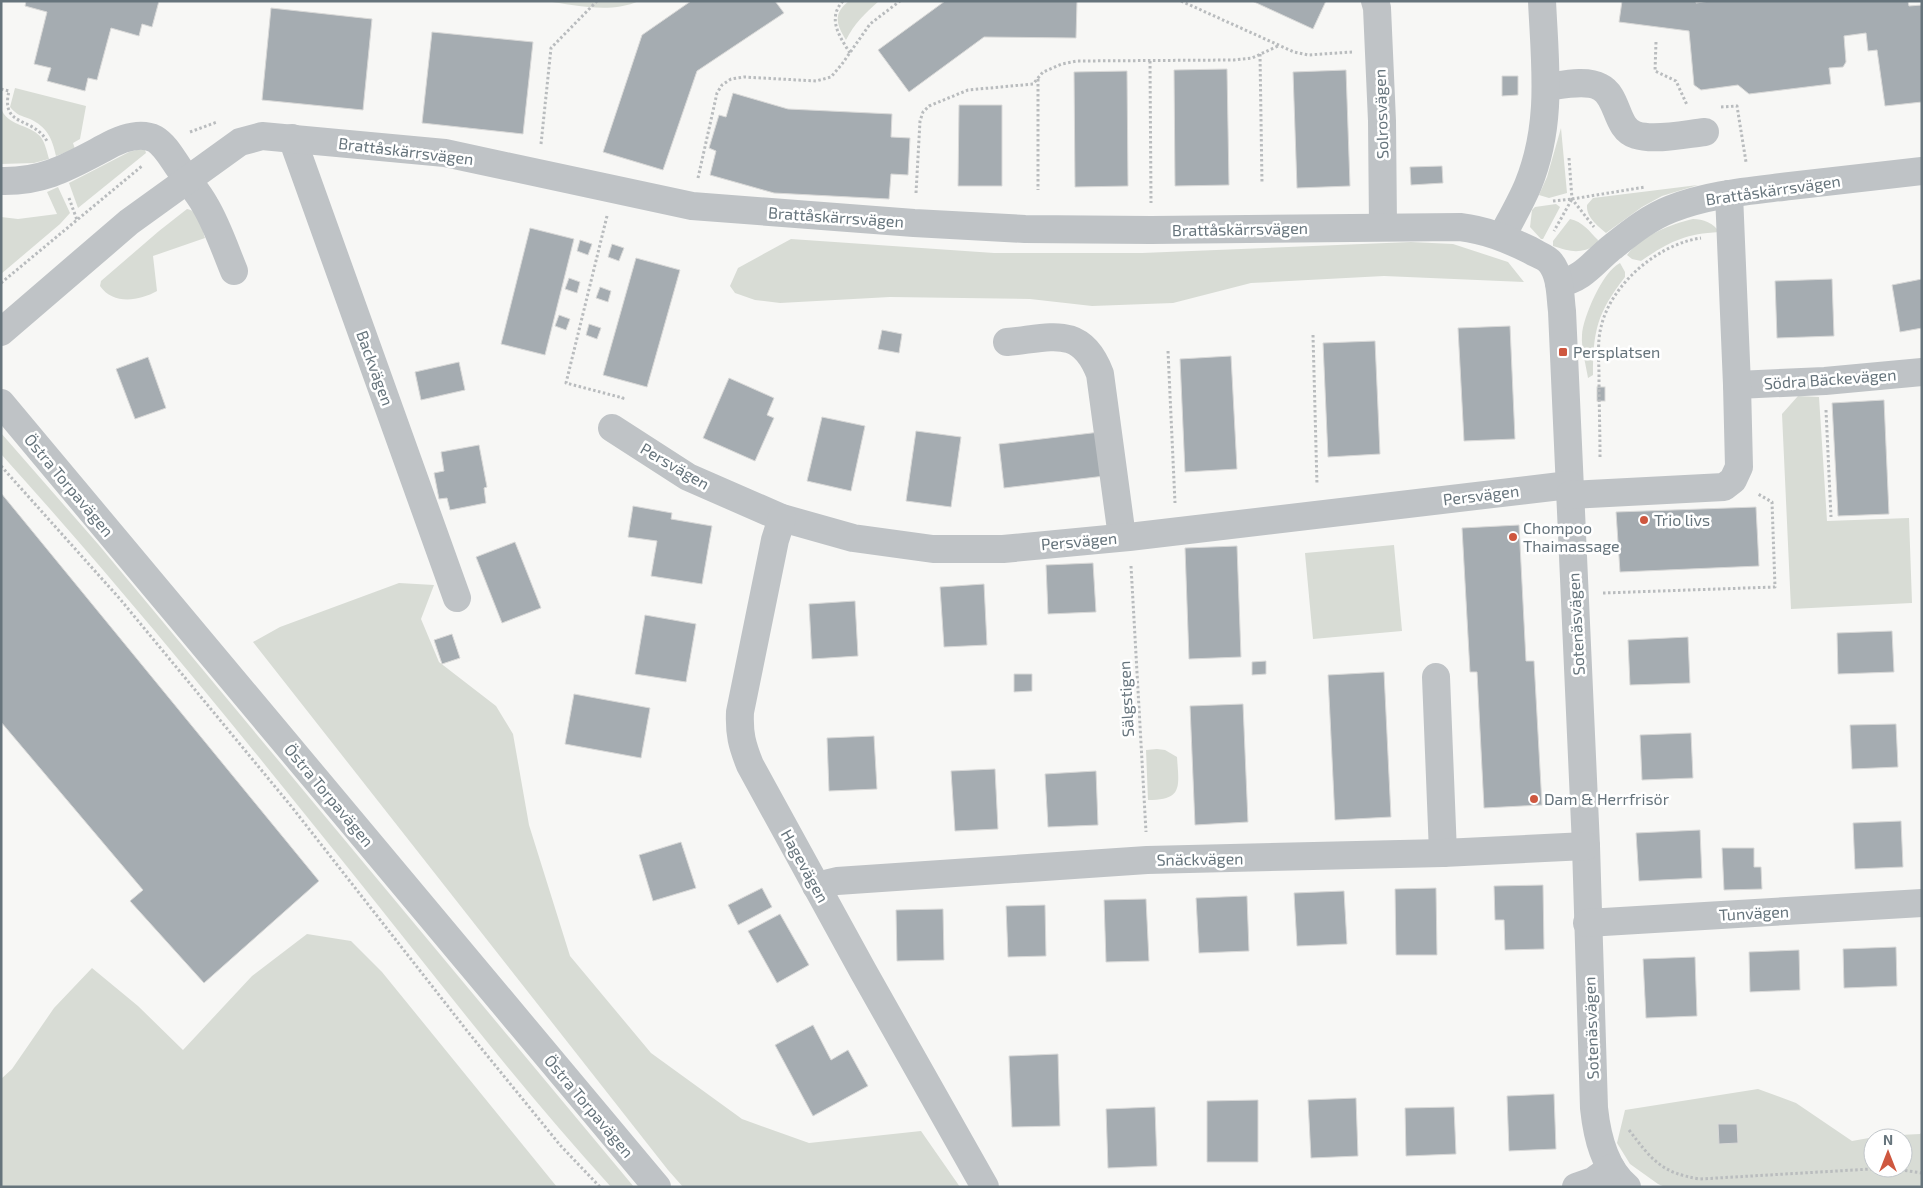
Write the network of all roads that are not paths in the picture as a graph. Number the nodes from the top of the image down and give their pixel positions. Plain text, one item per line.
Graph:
1 (1375, 1) edge
2 (1542, 1) edge
3 (1546, 87) junction
4 (1698, 121) road end
5 (292, 138) junction
6 (1922, 170) edge
7 (187, 179) junction
8 (1, 181) edge
9 (1729, 194) junction
10 (1383, 227) junction
11 (1502, 236) junction
12 (234, 271) dead end
13 (1559, 283) junction
14 (1, 332) edge
15 (1007, 342) dead end
16 (1922, 372) edge
17 (1738, 385) junction
18 (1, 404) edge
19 (612, 428) road end
20 (1570, 490) junction
21 (782, 518) junction
22 (1126, 537) junction
23 (457, 598) dead end
24 (1436, 676) dead end
25 (1586, 846) junction
26 (1443, 853) junction
27 (816, 886) junction
28 (1922, 903) edge
29 (1587, 923) junction
30 (1619, 1178) edge
31 (657, 1187) edge
32 (985, 1187) edge
33 (1576, 1187) edge

1 - 10 street, Solrosvägen
2 - 3 street
3 - 4 street
3 - 11 street
5 - 7 street, Brattåskärrsvägen
5 - 10 street, Brattåskärrsvägen
5 - 23 street, Backvägen
6 - 9 street, Brattåskärrsvägen
7 - 8 street
7 - 12 street
7 - 14 street, Brattåskärrsvägen
9 - 13 street, Brattåskärrsvägen
9 - 17 street
10 - 11 street, Brattåskärrsvägen
11 - 13 street, Sotenäsvägen
13 - 20 street, Sotenäsvägen
15 - 22 street
16 - 17 street, Södra Bäckevägen
17 - 20 street
18 - 31 street, Östra Torpavägen
19 - 21 street, Persvägen
20 - 22 street, Persvägen
20 - 25 street, Sotenäsvägen
21 - 22 street, Persvägen
21 - 27 street, Hagevägen
24 - 26 street
25 - 26 street, Snäckvägen
25 - 29 street, Sotenäsvägen
26 - 27 street, Snäckvägen
27 - 32 street, Hagevägen
28 - 29 street, Tunvägen
29 - 30 street, Sotenäsvägen
30 - 33 street

